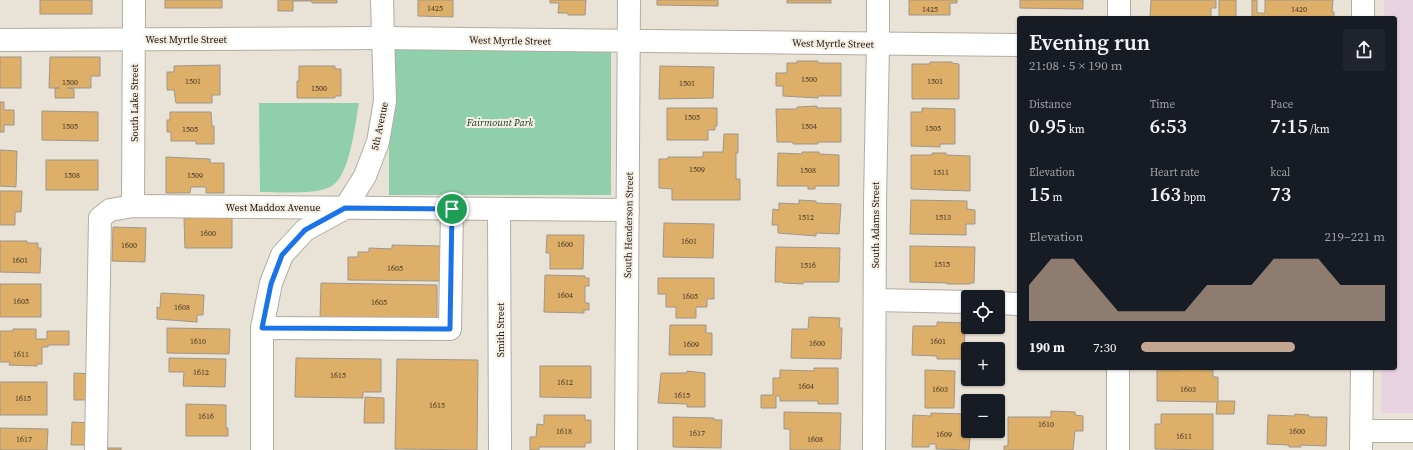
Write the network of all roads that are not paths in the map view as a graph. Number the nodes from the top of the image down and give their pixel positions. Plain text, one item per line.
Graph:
1 (134, 0) edge
2 (382, 0) edge
3 (629, 0) edge
4 (878, 0) edge
5 (1119, 0) edge
6 (1363, 0) edge
7 (1119, 16) edge
8 (1362, 16) edge
9 (382, 38) junction
10 (0, 40) edge
11 (134, 40) junction
12 (629, 41) junction
13 (878, 43) junction
14 (1017, 45) edge
15 (133, 206) junction
16 (345, 208) junction
17 (452, 209) junction
18 (499, 209) junction
19 (628, 210) junction
20 (875, 300) junction
21 (961, 302) edge
22 (1005, 303) edge
23 (1017, 304) edge
24 (262, 328) junction
25 (1118, 370) edge
26 (1362, 370) edge
27 (1413, 431) edge
28 (1362, 441) edge
29 (96, 450) edge
30 (262, 450) edge
31 (500, 450) edge
32 (626, 450) edge
33 (874, 450) edge
34 (1118, 450) edge

1 - 11 street, South Lake Street
2 - 9 street, 5th Avenue
3 - 12 street, South Henderson Street
4 - 13 street, South Adams Street
5 - 7 street
6 - 8 street
9 - 11 street, West Myrtle Street
9 - 12 street, West Myrtle Street
9 - 16 street, 5th Avenue
10 - 11 street, West Myrtle Street
11 - 15 street, South Lake Street
12 - 13 street, West Myrtle Street
12 - 19 street, South Henderson Street
13 - 14 street, West Myrtle Street
13 - 20 street, South Adams Street
15 - 16 street, West Maddox Avenue
15 - 29 street, West Maddox Avenue
16 - 17 street, West Maddox Avenue
16 - 24 street, 5th Avenue
17 - 18 street, West Maddox Avenue
17 - 24 street
18 - 19 street, West Maddox Avenue
18 - 31 street, Smith Street
19 - 32 street, South Henderson Street
20 - 21 street
20 - 33 street, South Adams Street
22 - 23 street
24 - 30 street, 5th Avenue
25 - 34 street
26 - 28 street
27 - 28 street

